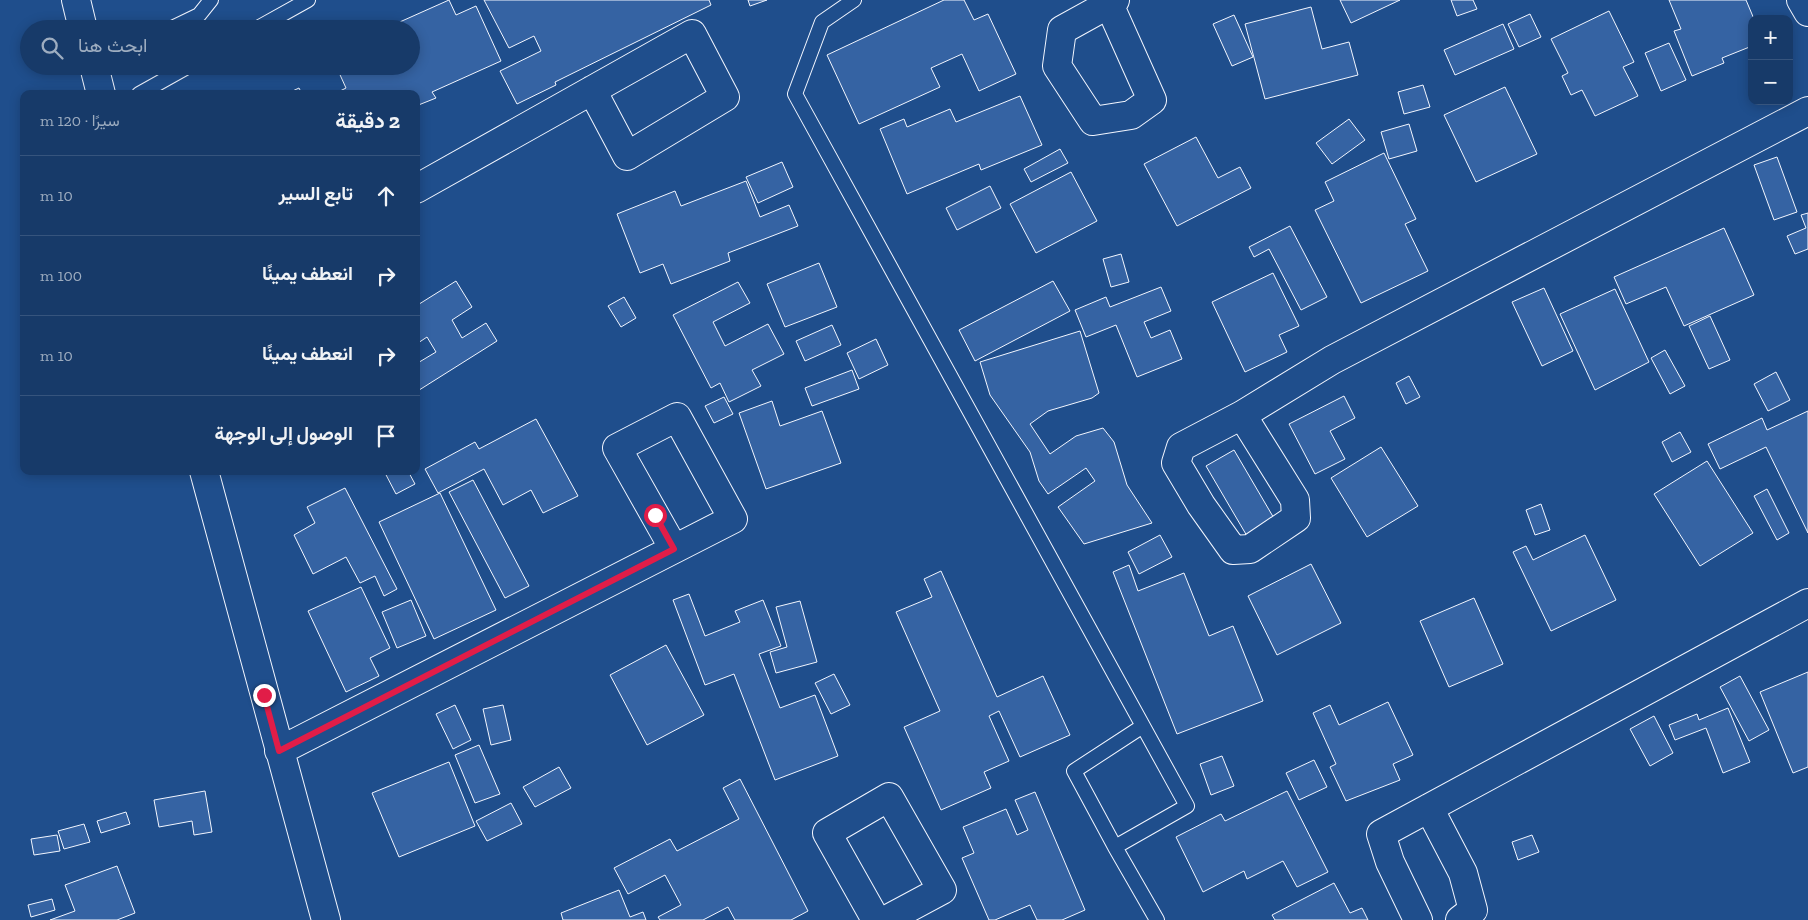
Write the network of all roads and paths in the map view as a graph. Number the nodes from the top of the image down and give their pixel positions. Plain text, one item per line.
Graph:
1 (76, 0) edge
2 (212, 0) edge
3 (308, 0) edge
4 (854, 0) edge
5 (1801, 0) edge
6 (1808, 12) edge
7 (82, 20) edge
8 (189, 20) edge
9 (272, 20) edge
10 (96, 75) edge
11 (173, 75) edge
12 (100, 90) edge
13 (146, 90) edge
14 (592, 90) junction
15 (1808, 111) edge
16 (420, 187) edge
17 (1242, 415) junction
18 (205, 475) edge
19 (674, 549) junction
20 (1808, 603) edge
21 (1143, 726) junction
22 (279, 751) junction
23 (1429, 808) junction
24 (1115, 847) junction
25 (326, 920) edge
26 (876, 920) edge
27 (886, 920) edge
28 (1157, 920) edge
29 (1418, 920) edge
30 (1460, 920) edge

1 - 7 street
2 - 8 lane
3 - 9 lane
4 - 21 lane
5 - 6 street
10 - 12 street
11 - 13 lane
14 - 14 street
14 - 16 street
15 - 17 street
17 - 17 street
18 - 22 street
19 - 19 street
19 - 22 street
20 - 23 street
21 - 24 lane
21 - 24 lane
22 - 25 street
23 - 29 street
23 - 30 street
24 - 28 lane
26 - 27 street

